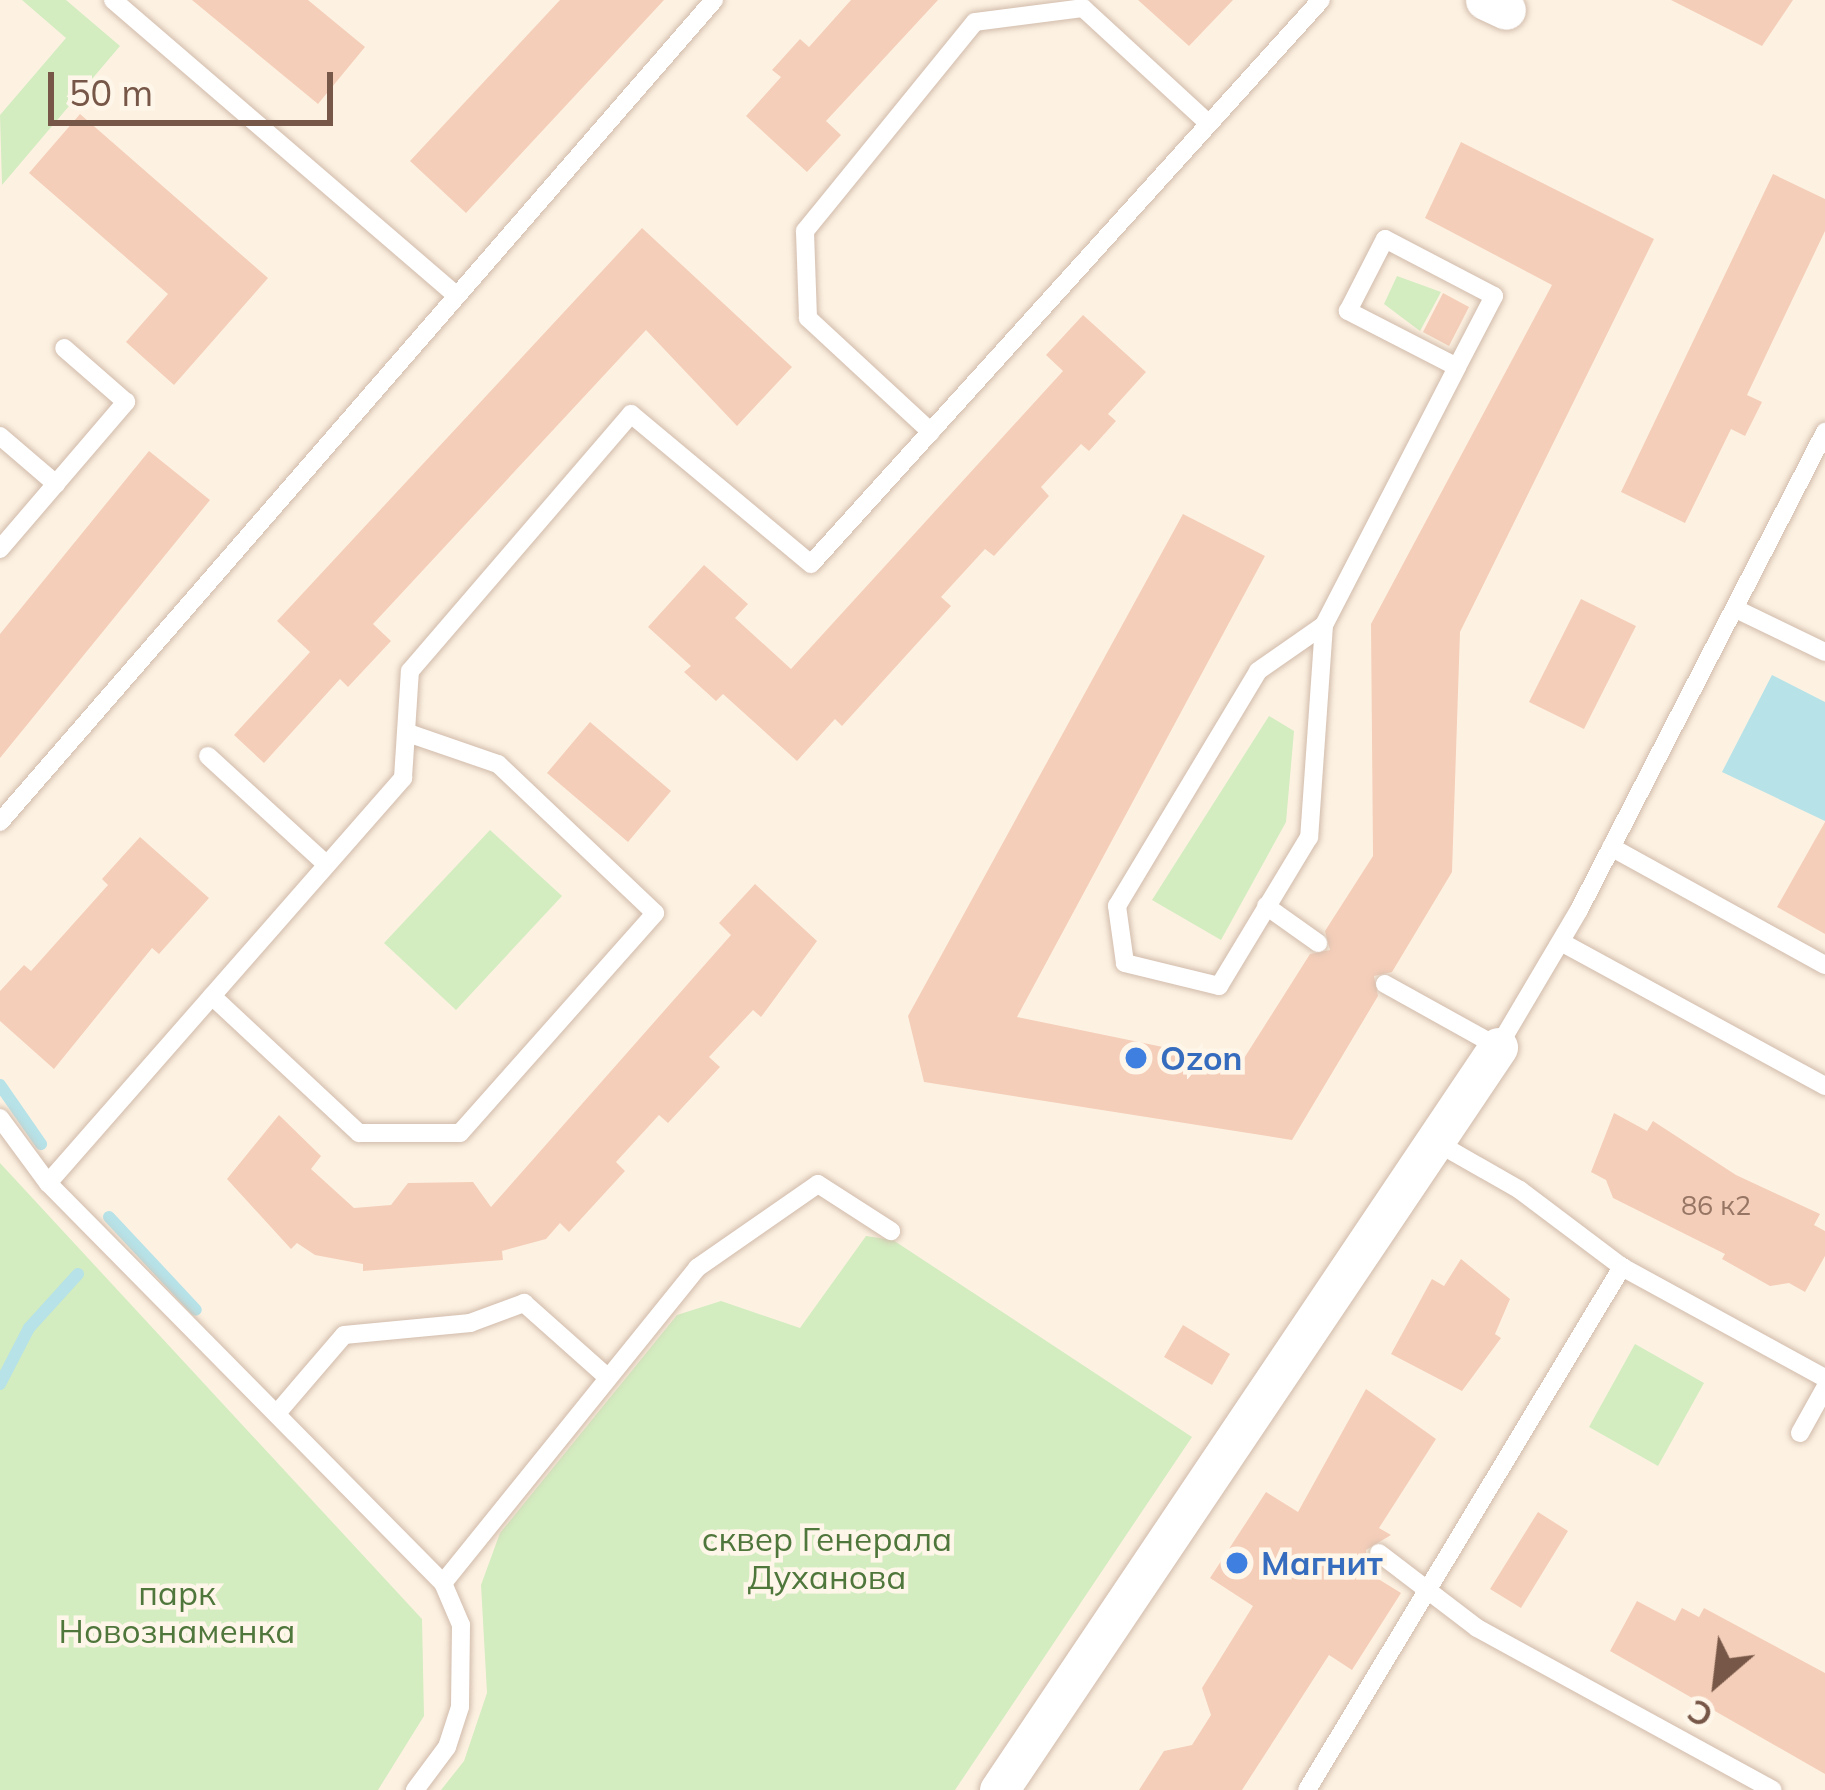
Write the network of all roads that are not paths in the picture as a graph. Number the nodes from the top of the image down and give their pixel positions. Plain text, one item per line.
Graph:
1 (113, 0) edge
2 (714, 0) edge
3 (1321, 0) edge
4 (1206, 121) junction
5 (454, 292) junction
6 (64, 348) dead end
7 (1457, 367) junction
8 (931, 432) junction
9 (1825, 432) edge
10 (0, 436) edge
11 (56, 484) junction
12 (0, 549) edge
13 (1736, 609) junction
14 (1324, 625) junction
15 (1825, 652) edge
16 (411, 734) junction
17 (208, 756) dead end
18 (0, 822) edge
19 (1611, 847) junction
20 (326, 864) junction
21 (1266, 906) junction
22 (1561, 942) junction
23 (1318, 943) dead end
24 (1825, 965) edge
25 (1385, 984) dead end
26 (212, 996) junction
27 (1498, 1047) junction
28 (1825, 1086) edge
29 (0, 1118) edge
30 (1436, 1142) junction
31 (48, 1183) junction
32 (891, 1231) dead end
33 (1622, 1267) junction
34 (607, 1377) junction
35 (1825, 1378) edge
36 (1825, 1388) edge
37 (278, 1412) junction
38 (1800, 1433) dead end
39 (1379, 1553) dead end
40 (443, 1583) junction
41 (1435, 1590) junction
42 (415, 1790) edge
43 (999, 1790) edge
44 (1307, 1790) edge
45 (1773, 1790) edge

1 - 5 lane
2 - 5 lane
3 - 4 lane
4 - 8 lane
4 - 8 lane
5 - 18 lane
6 - 11 lane
7 - 7 lane
7 - 14 lane
8 - 16 lane
9 - 13 lane
10 - 11 lane
11 - 12 lane
13 - 15 lane
13 - 19 lane
14 - 21 lane
14 - 21 lane
16 - 20 lane
16 - 26 lane
17 - 20 lane
19 - 22 lane
19 - 24 lane
20 - 26 lane
21 - 23 lane
22 - 27 lane
22 - 28 lane
25 - 27 lane
26 - 31 lane
27 - 30 street
29 - 31 lane
30 - 33 lane
30 - 43 street
31 - 37 lane
32 - 34 lane
33 - 35 lane
33 - 41 lane
34 - 37 lane
34 - 40 lane
36 - 38 lane
37 - 40 lane
39 - 41 lane
40 - 42 lane
41 - 44 lane
41 - 45 lane

